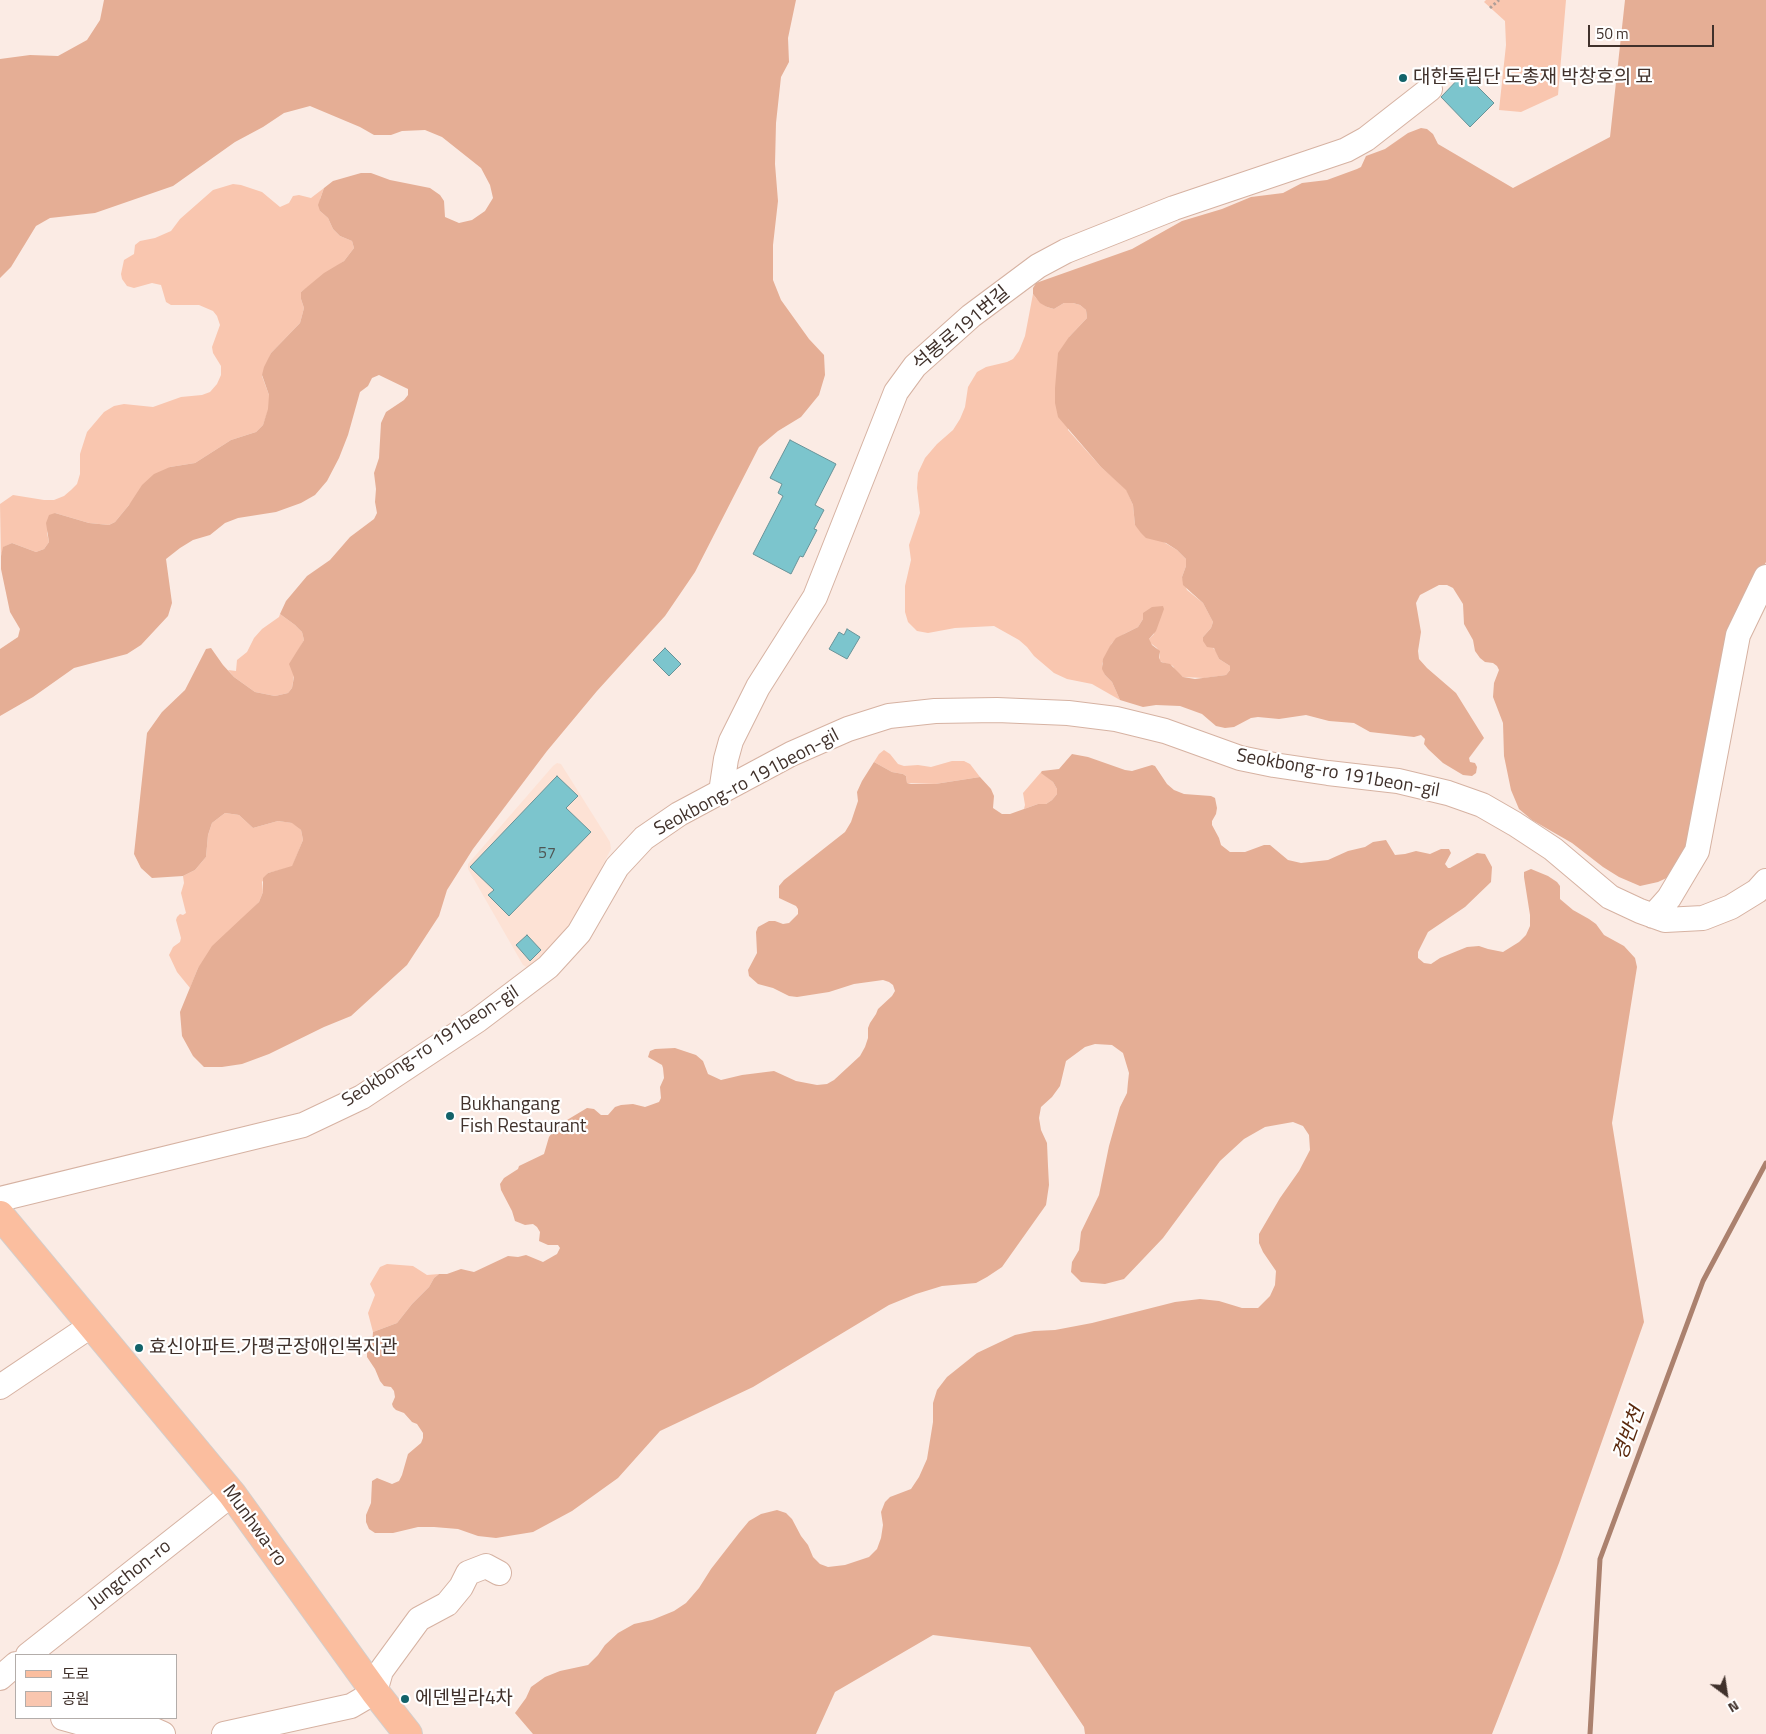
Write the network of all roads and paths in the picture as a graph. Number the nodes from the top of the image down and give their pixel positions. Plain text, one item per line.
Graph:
1 (1499, 0) edge
2 (1490, 8) dead end
3 (1430, 88) dead end
4 (1766, 577) edge
5 (721, 792) junction
6 (1766, 881) edge
7 (1653, 916) junction
8 (0, 1199) edge
9 (0, 1215) edge
10 (92, 1325) junction
11 (0, 1387) edge
12 (232, 1494) junction
13 (499, 1573) dead end
14 (29, 1654) edge
15 (375, 1692) junction
16 (67, 1719) edge
17 (163, 1734) edge
18 (224, 1734) edge
19 (408, 1734) edge

1 - 2 path
3 - 5 street, 석봉로191번길
4 - 7 street
5 - 7 street, Seokbong-ro 191beon-gil
5 - 8 street, Seokbong-ro 191beon-gil
6 - 7 street, Seokbong-ro 191beon-gil
9 - 10 main road, Munhwa-ro
10 - 11 street
10 - 12 main road, Munhwa-ro
12 - 14 street, Jungchon-ro
12 - 15 main road, Munhwa-ro
13 - 15 street
15 - 18 street
15 - 19 main road, Munhwa-ro
16 - 17 street

